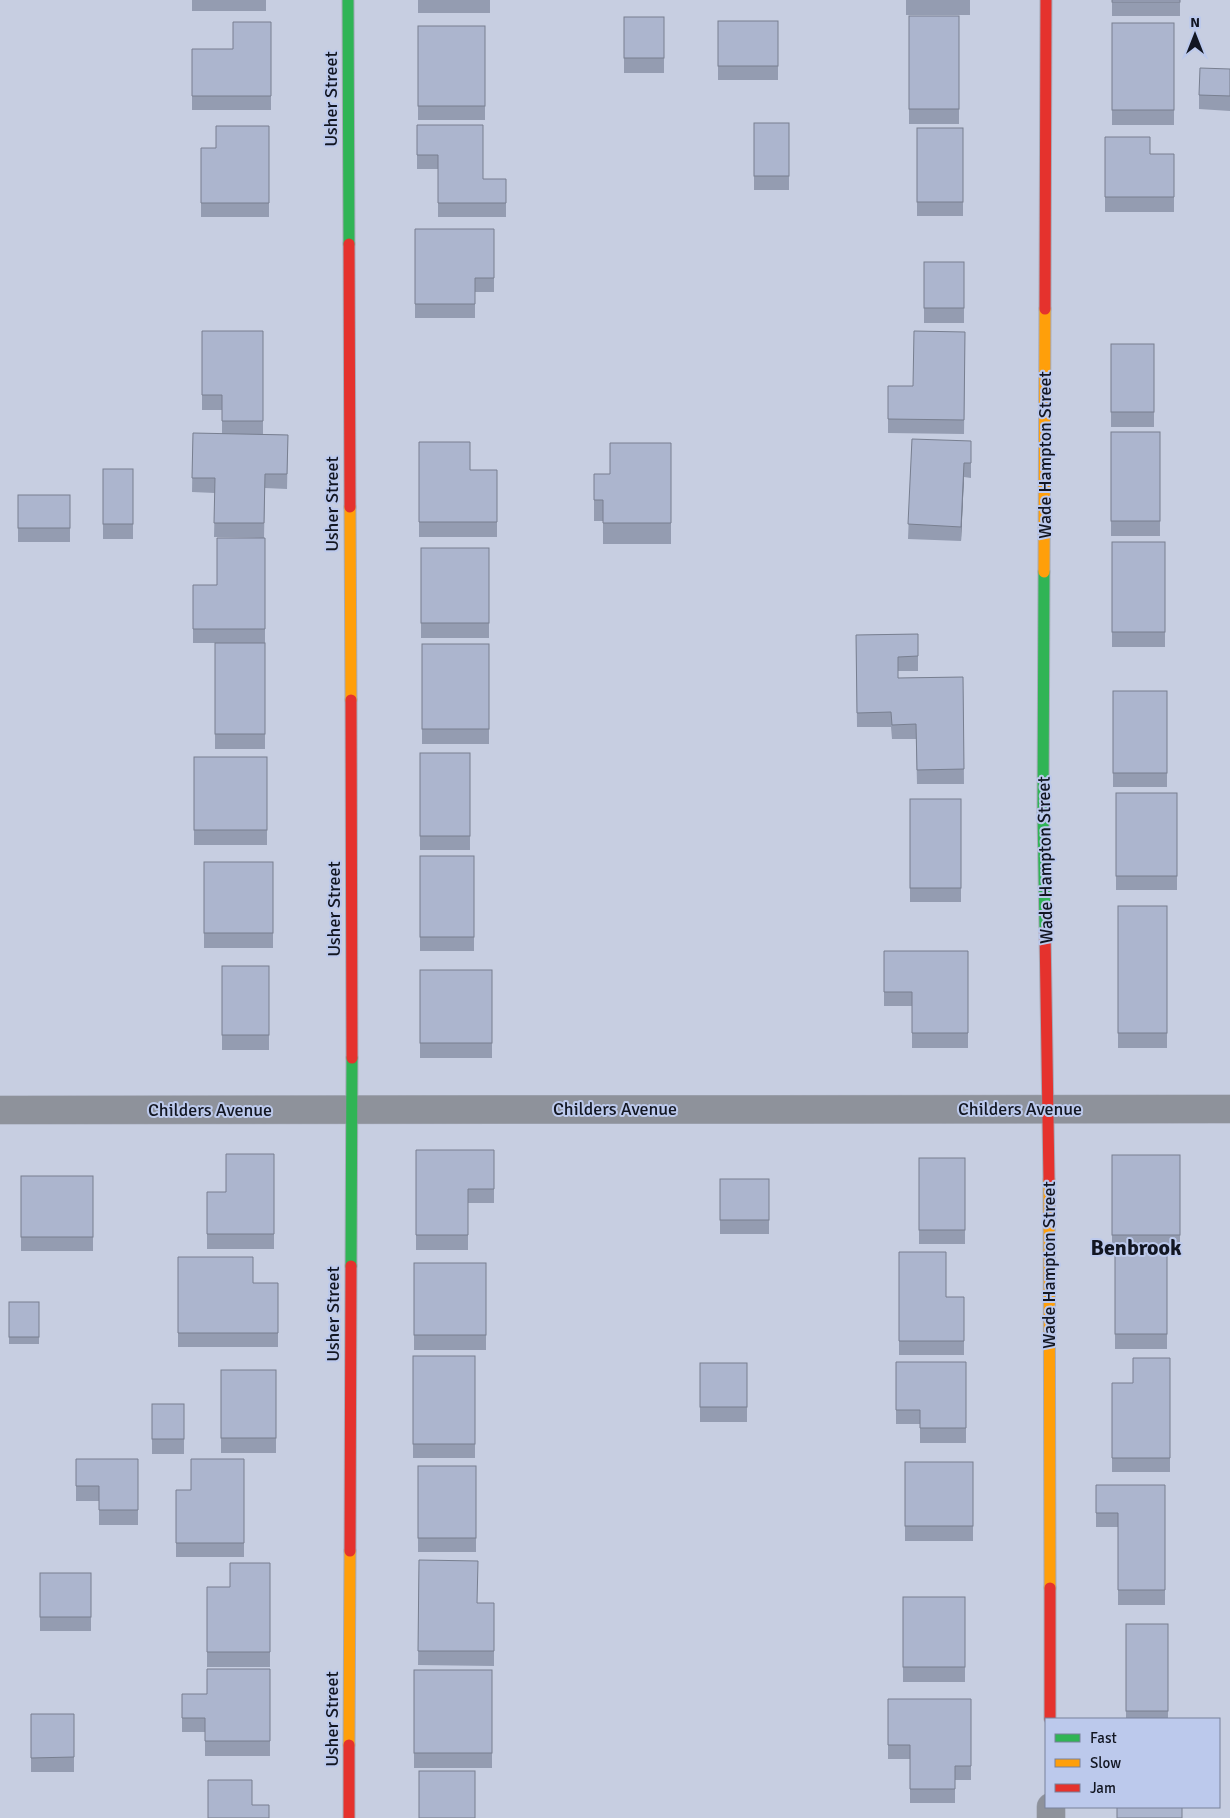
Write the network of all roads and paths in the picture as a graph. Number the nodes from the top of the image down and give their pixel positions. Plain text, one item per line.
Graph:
1 (348, 0) edge
2 (1046, 0) edge
3 (1049, 1108) junction
4 (1230, 1109) edge
5 (0, 1110) edge
6 (352, 1110) junction
7 (1050, 1718) edge
8 (349, 1818) edge

1 - 6 street, Usher Street
2 - 3 street, Wade Hampton Street
3 - 4 street, Childers Avenue
3 - 6 street, Childers Avenue
3 - 7 street, Wade Hampton Street
5 - 6 street, Childers Avenue
6 - 8 street, Usher Street

